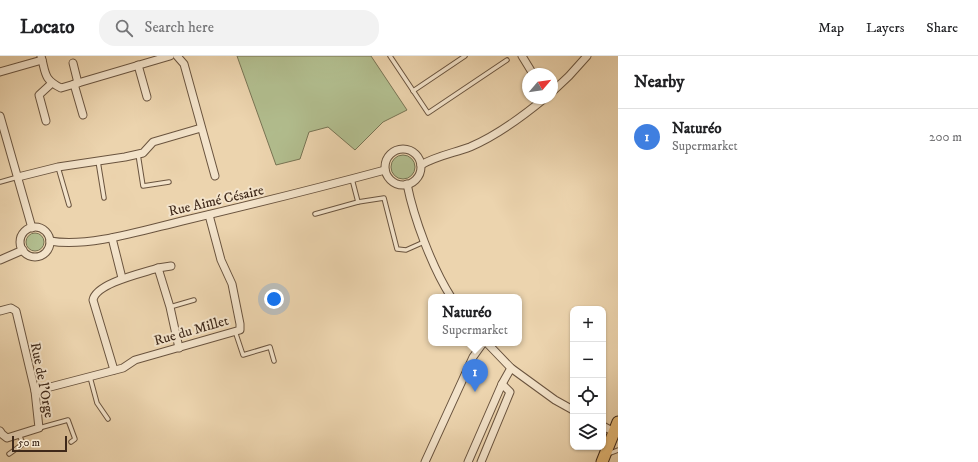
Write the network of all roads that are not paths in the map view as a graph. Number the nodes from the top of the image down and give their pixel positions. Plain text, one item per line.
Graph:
1 (170, 56) edge
2 (177, 56) edge
3 (390, 56) edge
4 (465, 56) edge
5 (522, 56) edge
6 (587, 56) edge
7 (42, 58) edge
8 (507, 60) dead end
9 (73, 63) dead end
10 (138, 65) junction
11 (530, 68) edge
12 (0, 72) edge
13 (52, 83) junction
14 (76, 83) junction
15 (558, 86) edge
16 (413, 91) junction
17 (147, 97) dead end
18 (538, 104) edge
19 (83, 115) dead end
20 (0, 116) edge
21 (46, 121) dead end
22 (201, 128) junction
23 (138, 154) junction
24 (98, 160) junction
25 (421, 165) junction
26 (58, 166) junction
27 (386, 170) junction
28 (214, 176) dead end
29 (18, 177) junction
30 (352, 179) junction
31 (0, 182) edge
32 (168, 182) dead end
33 (407, 184) junction
34 (104, 198) dead end
35 (358, 202) junction
36 (69, 205) dead end
37 (315, 214) dead end
38 (209, 215) junction
39 (32, 228) junction
40 (112, 238) junction
41 (50, 240) junction
42 (424, 242) junction
43 (23, 250) junction
44 (0, 260) edge
45 (171, 266) dead end
46 (158, 268) junction
47 (122, 278) junction
48 (449, 294) edge
49 (194, 300) dead end
50 (170, 306) junction
51 (0, 311) edge
52 (235, 331) junction
53 (481, 346) edge
54 (490, 346) edge
55 (179, 348) junction
56 (274, 361) dead end
57 (511, 368) junction
58 (114, 370) junction
59 (90, 377) junction
60 (502, 384) junction
61 (35, 391) junction
62 (570, 408) edge
63 (108, 419) dead end
64 (606, 426) edge
65 (617, 426) edge
66 (39, 428) junction
67 (483, 428) junction
68 (0, 431) edge
69 (19, 434) junction
70 (492, 436) junction
71 (71, 442) dead end
72 (618, 450) edge
73 (8, 454) dead end
74 (603, 458) edge
75 (425, 462) edge
76 (468, 462) edge
77 (481, 462) edge

1 - 10 street
2 - 22 street
3 - 16 lane
4 - 16 lane
5 - 11 street
6 - 15 street
7 - 12 street
7 - 13 street
8 - 16 lane
9 - 14 street
10 - 14 street
10 - 17 street
13 - 14 street
13 - 21 street
14 - 19 street
18 - 25 street
20 - 29 street
22 - 23 street
22 - 28 street
23 - 24 street
23 - 32 lane
24 - 26 street
24 - 34 lane
25 - 27 street
25 - 33 street
26 - 29 street
26 - 36 lane
27 - 30 street, Rue Aimé Césaire
27 - 33 street
29 - 31 lane
29 - 39 street
30 - 35 lane
30 - 38 street, Rue Aimé Césaire
33 - 42 street
35 - 37 lane
35 - 42 lane
38 - 40 street, Rue Aimé Césaire
38 - 52 street, Rue du Millet
39 - 41 street
39 - 43 street
40 - 41 street, Rue Aimé Césaire
40 - 47 street
41 - 43 street
42 - 48 street
43 - 44 street
45 - 46 street
46 - 47 street
46 - 50 street
47 - 58 street
49 - 50 lane
50 - 55 street
51 - 61 street, Rue de l'Orge
52 - 55 street, Rue du Millet
52 - 56 lane
53 - 75 street
54 - 57 street
55 - 58 street, Rue du Millet
57 - 60 street
57 - 62 street
58 - 59 street, Rue du Millet
59 - 61 street, Rue du Millet
59 - 63 lane
60 - 67 street
60 - 70 street
61 - 66 street, Rue de l'Orge
64 - 65 street
65 - 74 main road
66 - 69 street, Rue de l'Orge
66 - 71 lane
67 - 70 street
67 - 76 street
68 - 69 street, Rue de l'Orge
69 - 73 lane
70 - 77 street
72 - 74 lane

